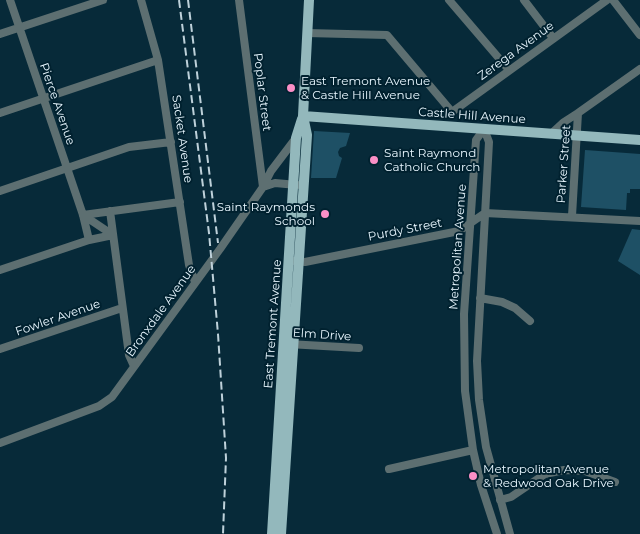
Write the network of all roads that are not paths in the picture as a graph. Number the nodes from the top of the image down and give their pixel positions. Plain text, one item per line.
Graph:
1 (10, 0) edge
2 (103, 0) edge
3 (141, 0) edge
4 (239, 0) edge
5 (309, 0) edge
6 (449, 0) edge
7 (524, 0) edge
8 (607, 0) edge
9 (613, 0) edge
10 (19, 28) junction
11 (307, 33) junction
12 (0, 34) edge
13 (640, 35) edge
14 (554, 38) junction
15 (158, 60) junction
16 (640, 69) edge
17 (509, 70) junction
18 (43, 98) junction
19 (452, 112) junction
20 (0, 113) edge
21 (578, 113) junction
22 (303, 116) junction
23 (451, 127) junction
24 (484, 129) junction
25 (551, 134) junction
26 (577, 136) junction
27 (296, 138) junction
28 (640, 140) edge
29 (172, 142) junction
30 (67, 169) junction
31 (299, 185) junction
32 (263, 187) junction
33 (0, 191) edge
34 (180, 202) junction
35 (110, 211) junction
36 (486, 213) junction
37 (83, 215) junction
38 (572, 216) junction
39 (640, 221) edge
40 (471, 223) junction
41 (113, 235) junction
42 (89, 240) junction
43 (294, 261) junction
44 (0, 270) edge
45 (195, 282) junction
46 (480, 298) junction
47 (122, 308) junction
48 (530, 321) dead end
49 (289, 344) junction
50 (359, 348) dead end
51 (0, 349) edge
52 (464, 361) junction
53 (477, 361) junction
54 (134, 366) junction
55 (0, 443) edge
56 (473, 450) junction
57 (389, 468) dead end
58 (615, 482) dead end
59 (500, 500) junction
60 (278, 515) junction
61 (507, 533) edge
62 (272, 534) edge
63 (281, 534) edge
64 (497, 534) edge

1 - 10 street, Pierce Avenue
2 - 10 street
3 - 15 street, Sacket Avenue
4 - 32 street, Poplar Street
5 - 11 main road, East Tremont Avenue
6 - 17 street
7 - 14 street
8 - 14 street, Zerega Avenue
9 - 13 street
10 - 12 street
10 - 18 street, Pierce Avenue
11 - 19 street
11 - 22 main road, East Tremont Avenue
14 - 17 street, Zerega Avenue
15 - 18 street
15 - 29 street, Sacket Avenue
16 - 21 street, Parker Street
17 - 19 street, Zerega Avenue
18 - 20 street
18 - 30 street, Pierce Avenue
19 - 23 street
21 - 25 street, Parker Street
21 - 26 street, Parker Street
22 - 23 main road, Castle Hill Avenue
22 - 27 main road, East Tremont Avenue
22 - 31 main road, East Tremont Avenue
23 - 24 main road, Castle Hill Avenue
24 - 25 main road, Castle Hill Avenue
24 - 36 street, Metropolitan Avenue
24 - 40 street, Metropolitan Avenue
25 - 26 main road, Castle Hill Avenue
26 - 28 main road, Castle Hill Avenue
26 - 38 street, Parker Street
27 - 31 main road, East Tremont Avenue
27 - 32 street, Bronxdale Avenue
29 - 30 street
29 - 34 street, Sacket Avenue
30 - 33 street
30 - 37 street, Pierce Avenue
31 - 32 street
31 - 43 main road, East Tremont Avenue
32 - 45 street, Bronxdale Avenue
34 - 35 street
34 - 45 street, Sacket Avenue
35 - 37 street
35 - 41 street
36 - 38 street
36 - 40 street, Purdy Street
36 - 46 street, Metropolitan Avenue
37 - 41 street
37 - 42 street, Pierce Avenue
38 - 39 street
40 - 43 street, Purdy Street
40 - 52 street, Metropolitan Avenue
41 - 42 street
41 - 47 street
42 - 44 street
43 - 49 main road, East Tremont Avenue
45 - 54 street, Bronxdale Avenue
46 - 48 street
46 - 53 street, Metropolitan Avenue
47 - 51 street, Fowler Avenue
47 - 54 street
49 - 50 street, Elm Drive
49 - 60 main road, East Tremont Avenue
52 - 53 street
52 - 56 street, Metropolitan Avenue
53 - 59 street, Metropolitan Avenue
54 - 55 street, Bronxdale Avenue
56 - 57 street
56 - 64 street, Metropolitan Avenue
58 - 59 street
59 - 61 street, Metropolitan Avenue
60 - 62 main road, East Tremont Avenue
60 - 63 main road, East Tremont Avenue

